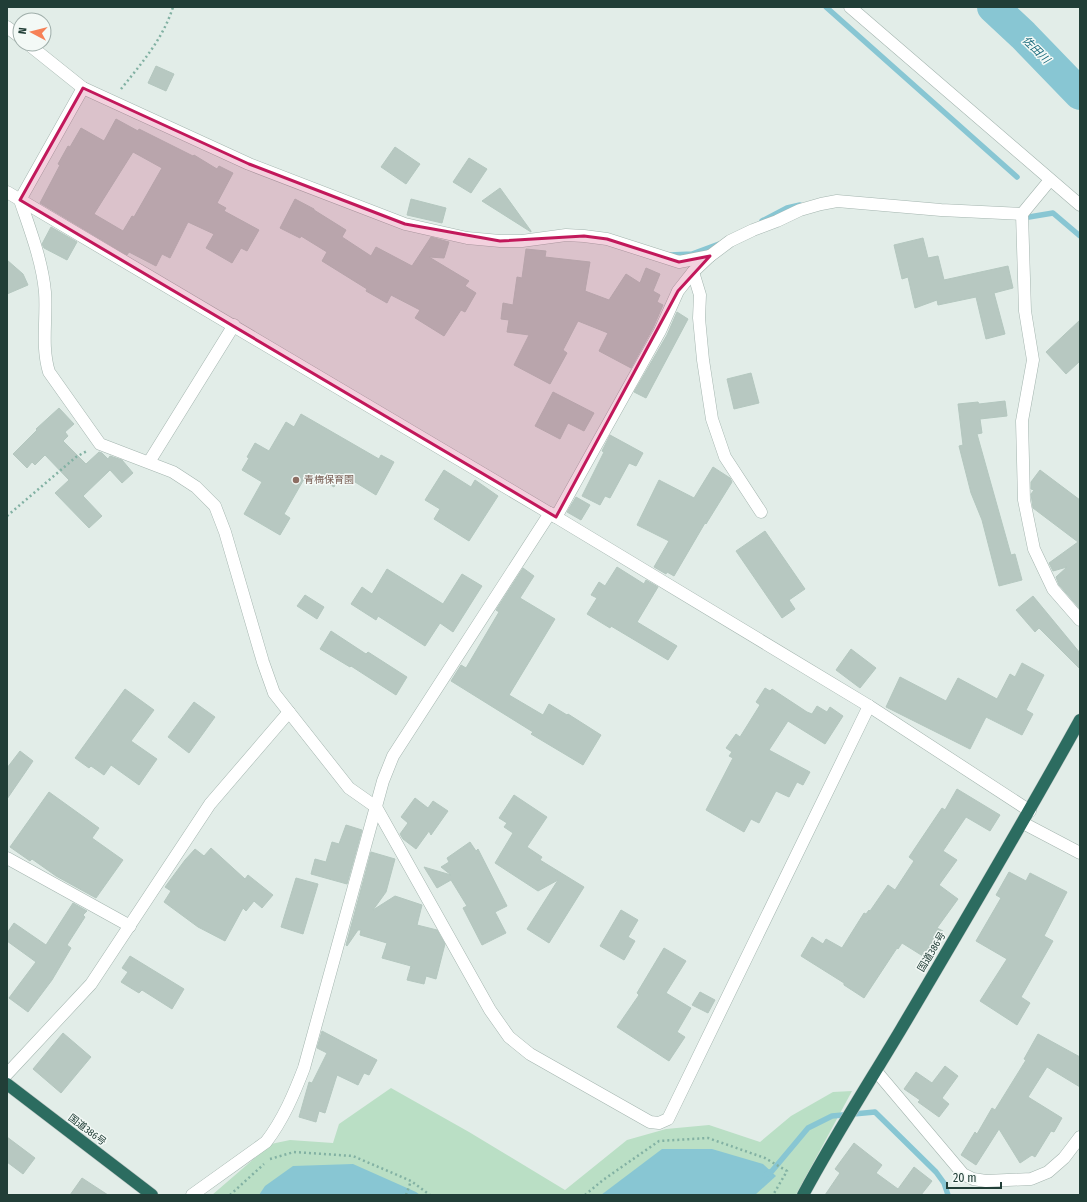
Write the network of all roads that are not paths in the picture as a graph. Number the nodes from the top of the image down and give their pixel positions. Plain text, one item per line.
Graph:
1 (850, 7) edge
2 (38, 52) edge
3 (83, 88) junction
4 (1050, 180) junction
5 (7, 192) edge
6 (20, 200) junction
7 (1080, 205) edge
8 (1022, 214) junction
9 (710, 256) junction
10 (693, 272) junction
11 (234, 325) junction
12 (149, 462) junction
13 (761, 512) dead end
14 (553, 515) junction
15 (1080, 620) edge
16 (869, 706) junction
17 (289, 712) junction
18 (1080, 720) edge
19 (376, 807) junction
20 (1030, 811) junction
21 (1022, 824) junction
22 (1080, 853) edge
23 (7, 858) edge
24 (130, 926) junction
25 (7, 1074) edge
26 (873, 1076) junction
27 (7, 1084) edge
28 (1080, 1138) edge
29 (152, 1195) edge
30 (192, 1195) edge
31 (804, 1195) edge

1 - 4 street
2 - 3 street
3 - 6 street
3 - 9 street
4 - 7 street
4 - 8 street
5 - 6 street
6 - 11 street
6 - 12 street
8 - 9 street
8 - 15 street
9 - 10 street
10 - 13 street
10 - 14 street
11 - 12 street
11 - 14 street
12 - 17 street
14 - 16 street
14 - 19 street
16 - 19 street
16 - 20 street
17 - 19 street
17 - 24 street
18 - 20 highway, 国道386号
19 - 30 street
20 - 21 highway, 国道386号
21 - 22 street
21 - 26 highway, 国道386号
23 - 24 street
24 - 25 street
26 - 28 street
26 - 31 highway, 国道386号
27 - 29 highway, 国道386号

